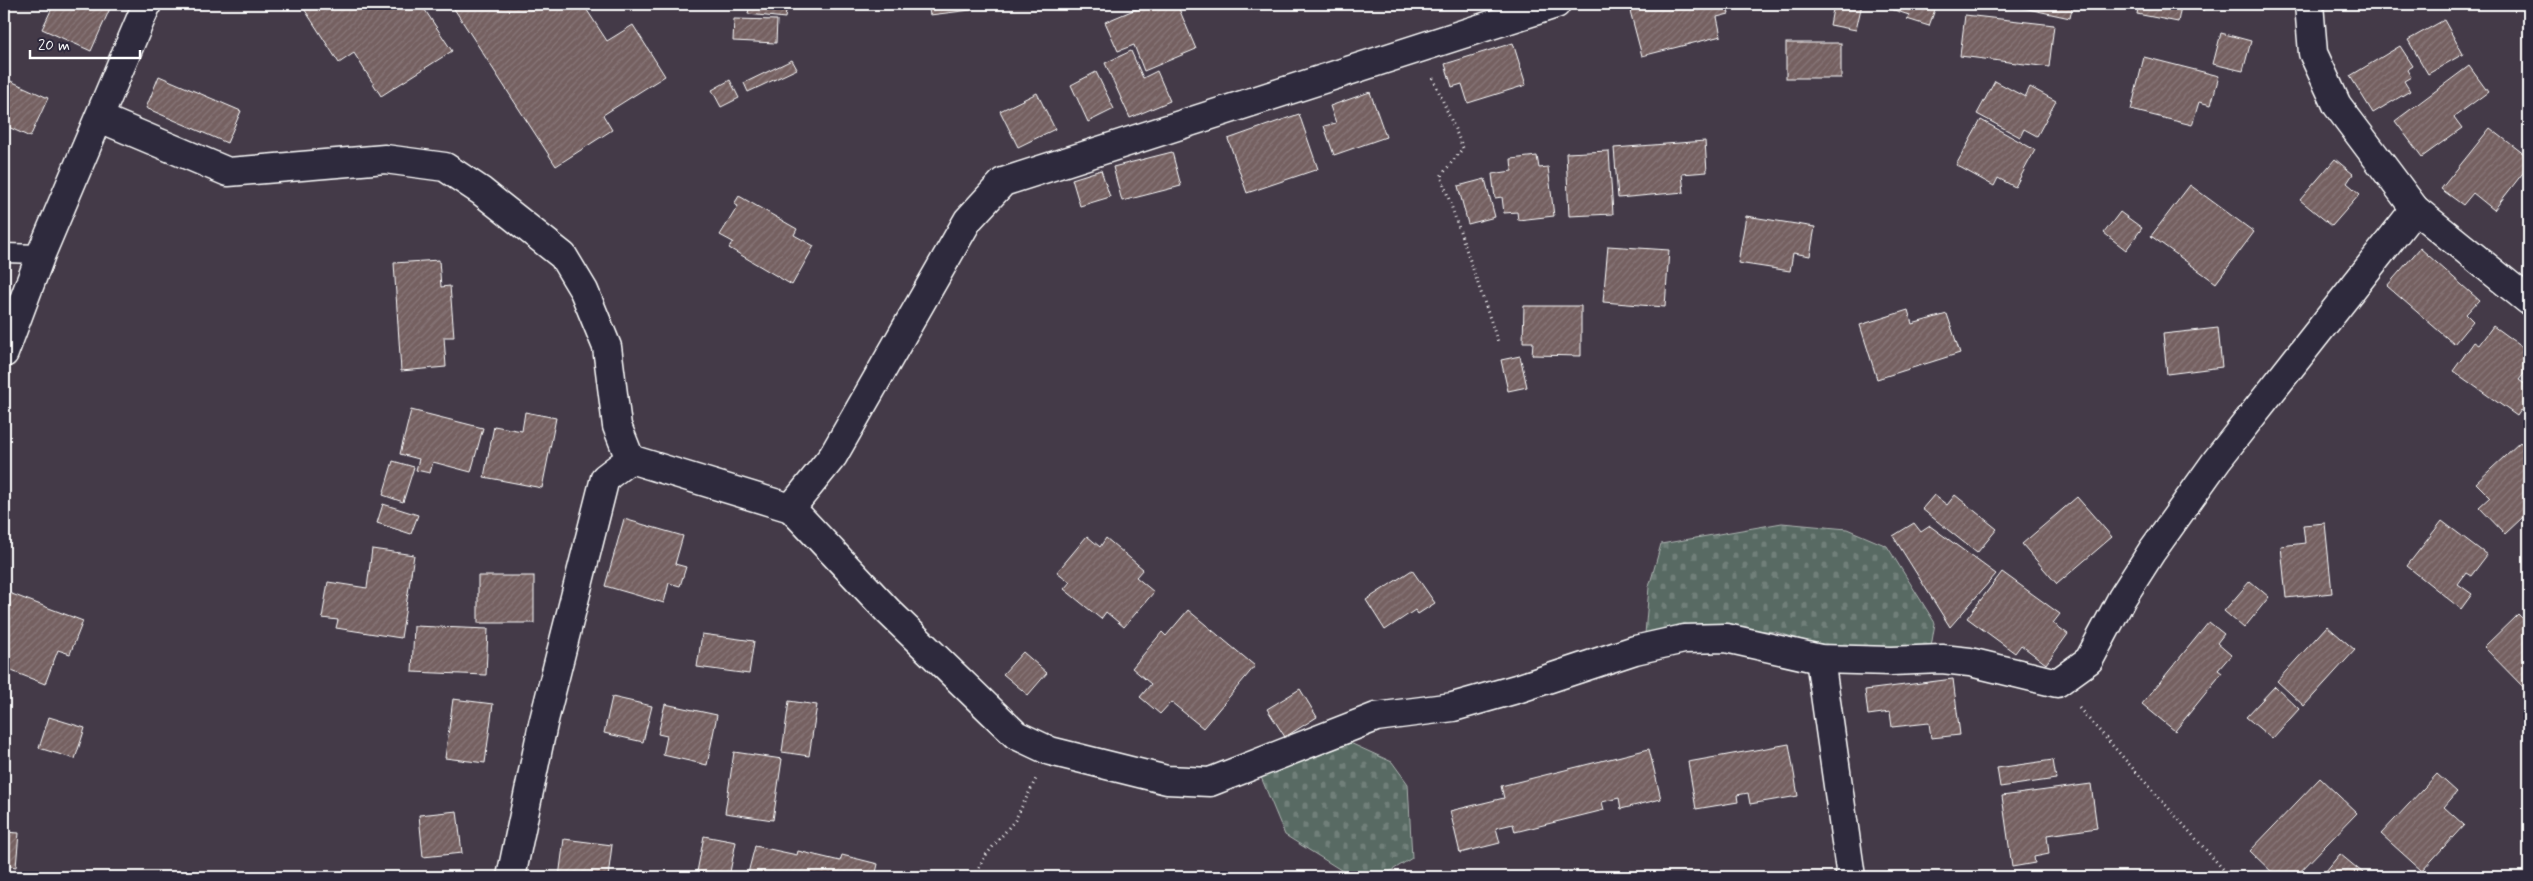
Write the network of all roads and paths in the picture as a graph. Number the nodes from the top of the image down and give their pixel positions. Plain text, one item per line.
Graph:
1 (147, 4) edge
2 (1556, 4) edge
3 (2308, 4) edge
4 (1420, 48) junction
5 (100, 118) junction
6 (2415, 209) junction
7 (4, 253) edge
8 (41, 254) junction
9 (2529, 301) edge
10 (1498, 342) dead end
11 (4, 353) edge
12 (630, 459) junction
13 (791, 508) junction
14 (1820, 658) junction
15 (2057, 683) junction
16 (1050, 751) junction
17 (511, 877) edge
18 (974, 877) edge
19 (1851, 877) edge
20 (2230, 877) edge

1 - 5 street
2 - 4 street
3 - 6 street
4 - 10 path
4 - 13 street
5 - 8 street
5 - 12 street
6 - 9 street
6 - 15 street
7 - 8 lane
8 - 11 street
12 - 13 street
12 - 17 street
13 - 16 street
14 - 15 street
14 - 16 street
14 - 19 street
15 - 20 path
16 - 18 path

